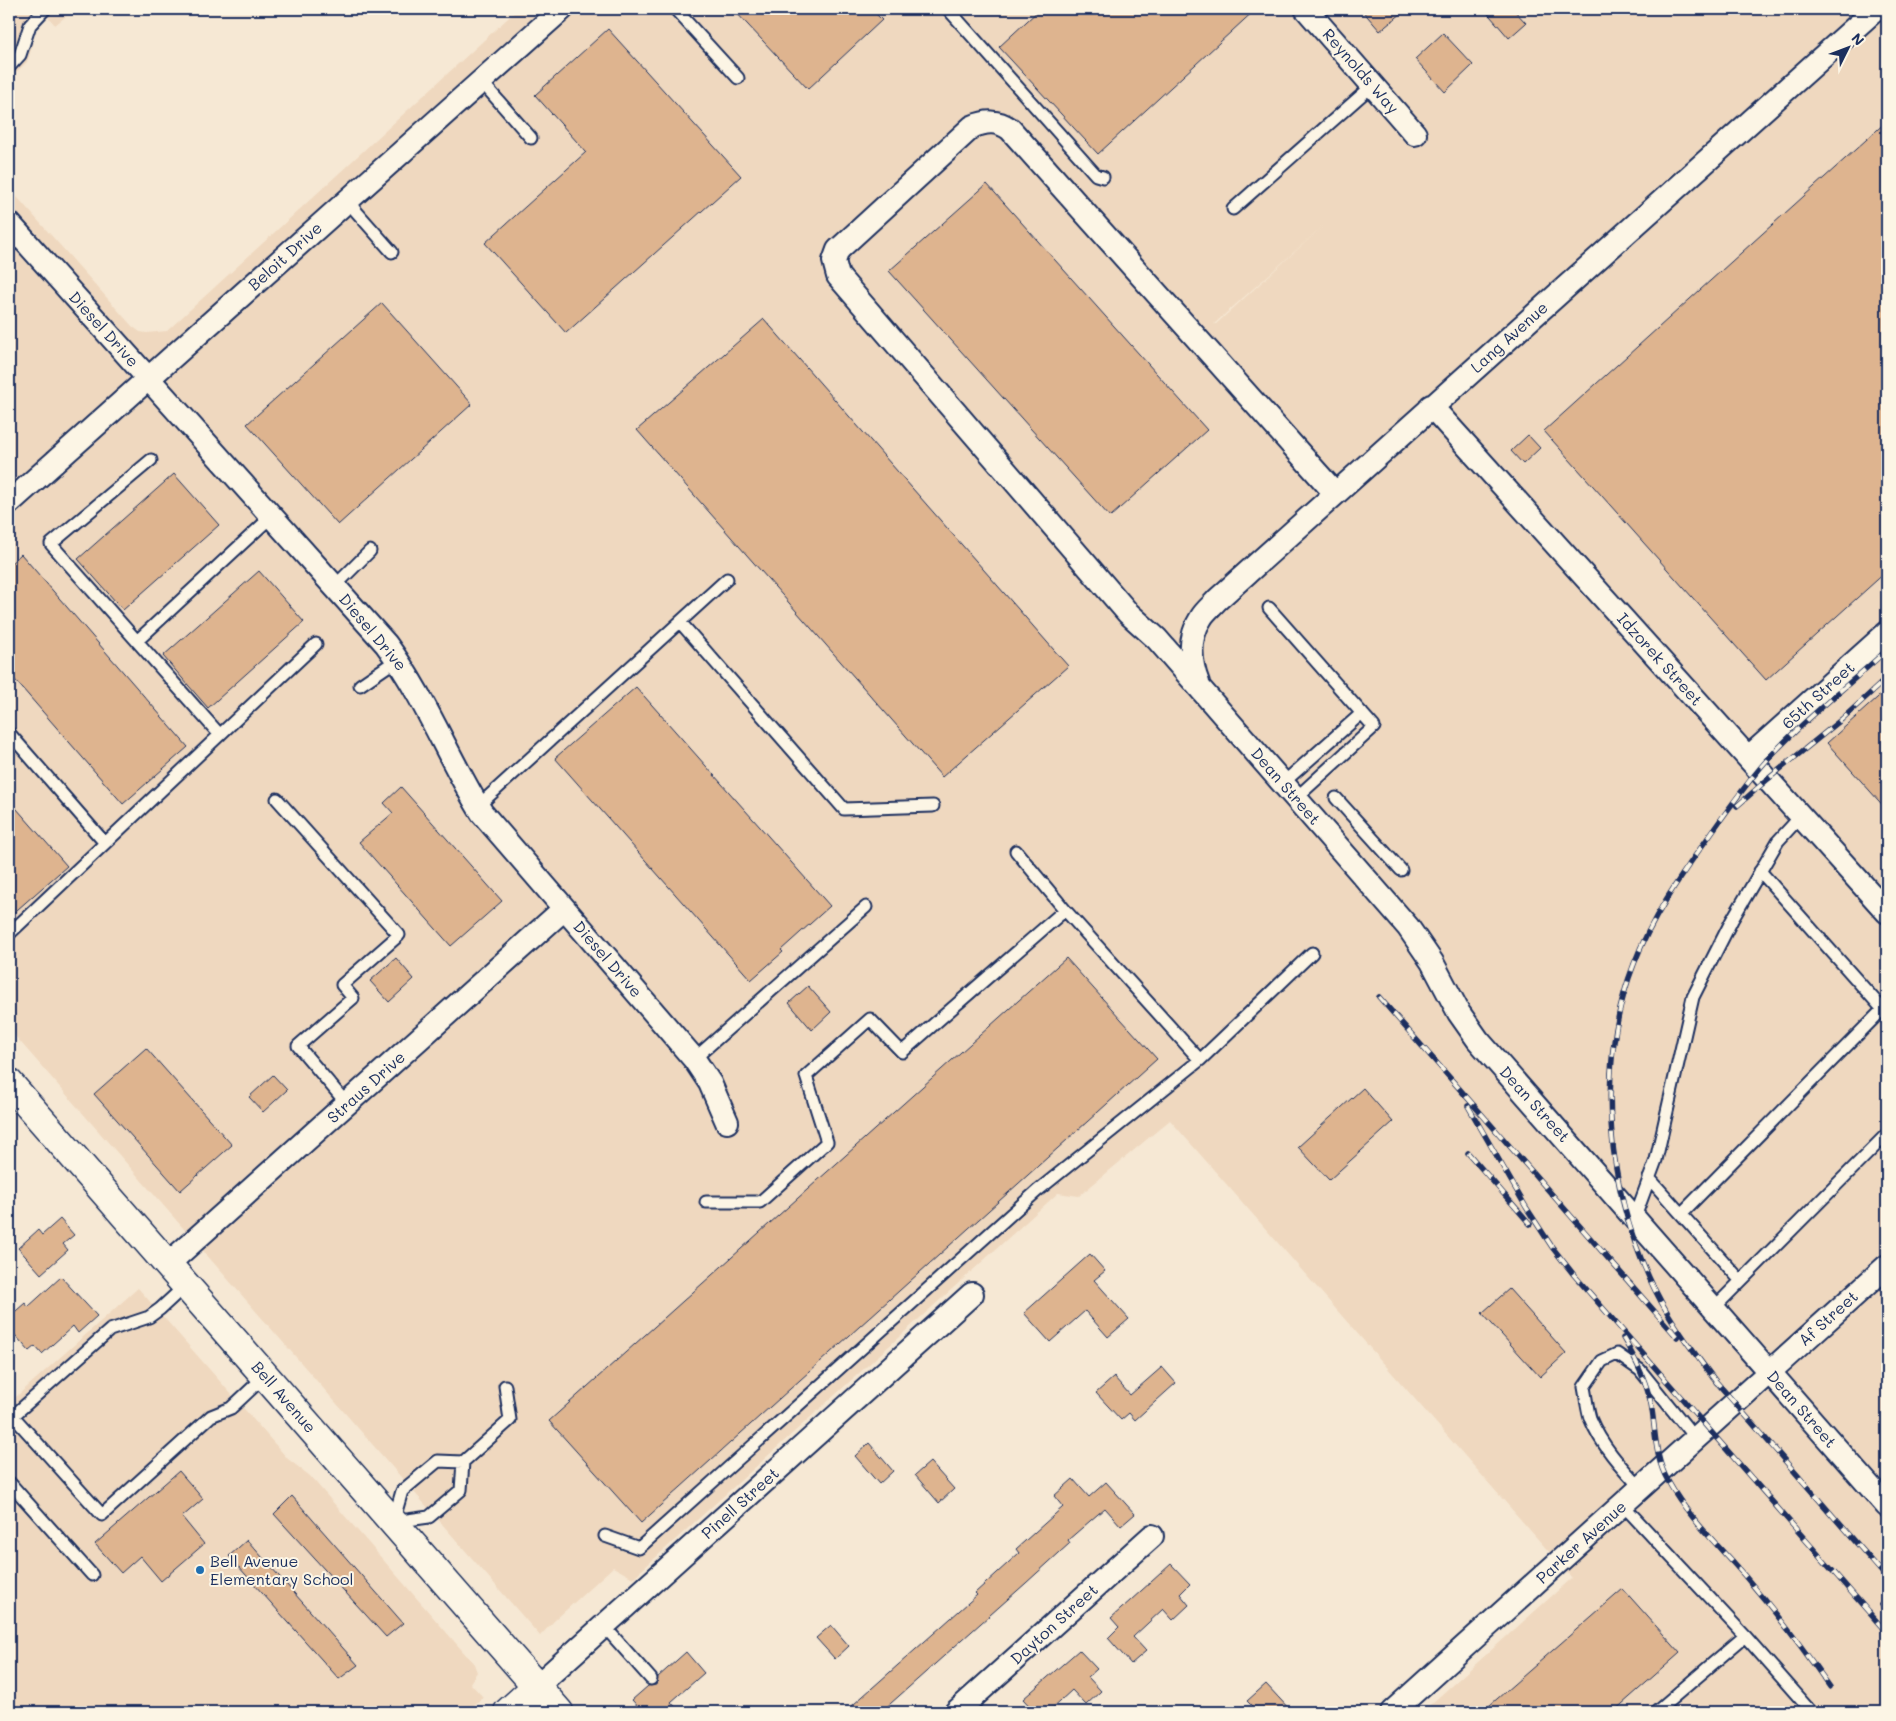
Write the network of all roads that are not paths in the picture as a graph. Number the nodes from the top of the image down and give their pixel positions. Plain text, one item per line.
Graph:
1 (45, 9) edge
2 (562, 9) edge
3 (675, 9) edge
4 (948, 9) edge
5 (1306, 9) edge
6 (1876, 9) edge
7 (9, 68) edge
8 (738, 78) dead end
9 (481, 81) junction
10 (1373, 85) junction
11 (1416, 134) dead end
12 (531, 138) dead end
13 (1103, 177) dead end
14 (347, 201) junction
15 (1233, 209) dead end
16 (13, 235) edge
17 (392, 252) dead end
18 (148, 378) junction
19 (1431, 406) junction
20 (151, 460) dead end
21 (1335, 492) junction
22 (9, 504) edge
23 (272, 516) junction
24 (370, 551) dead end
25 (727, 579) dead end
26 (335, 586) junction
27 (1269, 608) dead end
28 (680, 622) junction
29 (1887, 633) edge
30 (137, 641) junction
31 (316, 644) dead end
32 (398, 659) junction
33 (360, 685) dead end
34 (1200, 689) junction
35 (1362, 713) junction
36 (9, 733) edge
37 (220, 734) junction
38 (1749, 757) junction
39 (1290, 791) junction
40 (1336, 798) dead end
41 (277, 799) dead end
42 (478, 806) junction
43 (933, 806) dead end
44 (1801, 816) junction
45 (105, 843) junction
46 (1016, 851) dead end
47 (1401, 870) dead end
48 (1760, 872) junction
49 (866, 906) dead end
50 (564, 909) junction
51 (1065, 910) junction
52 (1887, 912) edge
53 (9, 934) edge
54 (1312, 953) dead end
55 (1885, 1012) edge
56 (694, 1059) junction
57 (1200, 1060) junction
58 (9, 1083) edge
59 (347, 1104) junction
60 (727, 1122) dead end
61 (1887, 1134) edge
62 (1649, 1178) junction
63 (706, 1202) dead end
64 (1681, 1214) junction
65 (1635, 1217) junction
66 (168, 1264) junction
67 (1887, 1266) edge
68 (1741, 1281) junction
69 (186, 1285) junction
70 (972, 1294) dead end
71 (1714, 1308) junction
72 (1769, 1371) junction
73 (265, 1376) junction
74 (505, 1386) dead end
75 (11, 1418) edge
76 (1695, 1438) junction
77 (463, 1462) junction
78 (9, 1482) edge
79 (1641, 1488) junction
80 (1622, 1504) junction
81 (1887, 1506) edge
82 (393, 1522) junction
83 (605, 1536) dead end
84 (1152, 1536) dead end
85 (92, 1575) dead end
86 (604, 1626) junction
87 (1744, 1636) junction
88 (651, 1679) dead end
89 (537, 1686) junction
90 (508, 1712) edge
91 (559, 1712) edge
92 (956, 1712) edge
93 (1392, 1712) edge
94 (1656, 1712) edge
95 (1812, 1712) edge

1 - 7 lane
2 - 9 street, Beloit Drive
3 - 8 lane
4 - 13 lane
5 - 10 street, Reynolds Way
6 - 19 street, Lang Avenue
9 - 12 lane
9 - 14 street, Beloit Drive
10 - 11 street, Reynolds Way
10 - 15 lane
14 - 17 lane
14 - 18 street, Beloit Drive
16 - 18 street, Diesel Drive
18 - 22 street, Beloit Drive
18 - 23 street, Diesel Drive
19 - 21 street, Lang Avenue
19 - 38 street, Idzorek Street
20 - 30 lane
21 - 34 street, Lang Avenue
21 - 34 street, Dean Street
23 - 26 street, Diesel Drive
23 - 30 lane
24 - 26 lane
25 - 28 lane
26 - 32 street, Diesel Drive
27 - 35 lane
28 - 42 lane
28 - 43 lane
29 - 38 street, 65th Street
30 - 37 lane
31 - 37 lane
32 - 33 lane
32 - 42 street, Diesel Drive
34 - 39 street, Dean Street
35 - 39 lane
35 - 39 lane
36 - 45 lane
37 - 45 lane
38 - 44 street, Idzorek Street
39 - 65 street, Dean Street
40 - 47 lane
41 - 59 lane
42 - 50 street, Diesel Drive
44 - 48 lane
44 - 52 street, Idzorek Street
45 - 53 lane
46 - 51 lane
48 - 55 lane
48 - 62 lane
49 - 56 lane
50 - 56 street, Diesel Drive
50 - 59 street, Straus Drive
51 - 57 lane
51 - 63 lane
54 - 57 lane
55 - 64 lane
56 - 60 street, Diesel Drive
57 - 83 lane
58 - 66 main road, Bell Avenue
59 - 66 street, Straus Drive
61 - 68 lane
62 - 64 lane
62 - 65 lane
64 - 68 lane
65 - 71 street, Dean Street
66 - 69 main road, Bell Avenue
67 - 72 street, Af Street
68 - 71 lane
69 - 73 main road, Bell Avenue
69 - 75 lane
70 - 86 street, Pinell Street
71 - 72 street, Dean Street
72 - 76 street, Parker Avenue
72 - 81 street, Dean Street
73 - 75 lane
73 - 82 main road, Bell Avenue
74 - 77 lane
76 - 79 street, Parker Avenue
76 - 79 lane
77 - 82 lane
77 - 82 lane
78 - 85 lane
79 - 80 street, Parker Avenue
80 - 87 lane
80 - 93 street, Parker Avenue
82 - 89 main road, Bell Avenue
84 - 92 street, Dayton Street
86 - 88 lane
86 - 89 street, Pinell Street
87 - 94 lane
87 - 95 lane
89 - 90 main road, Pinell Street
89 - 91 main road, Bell Avenue

